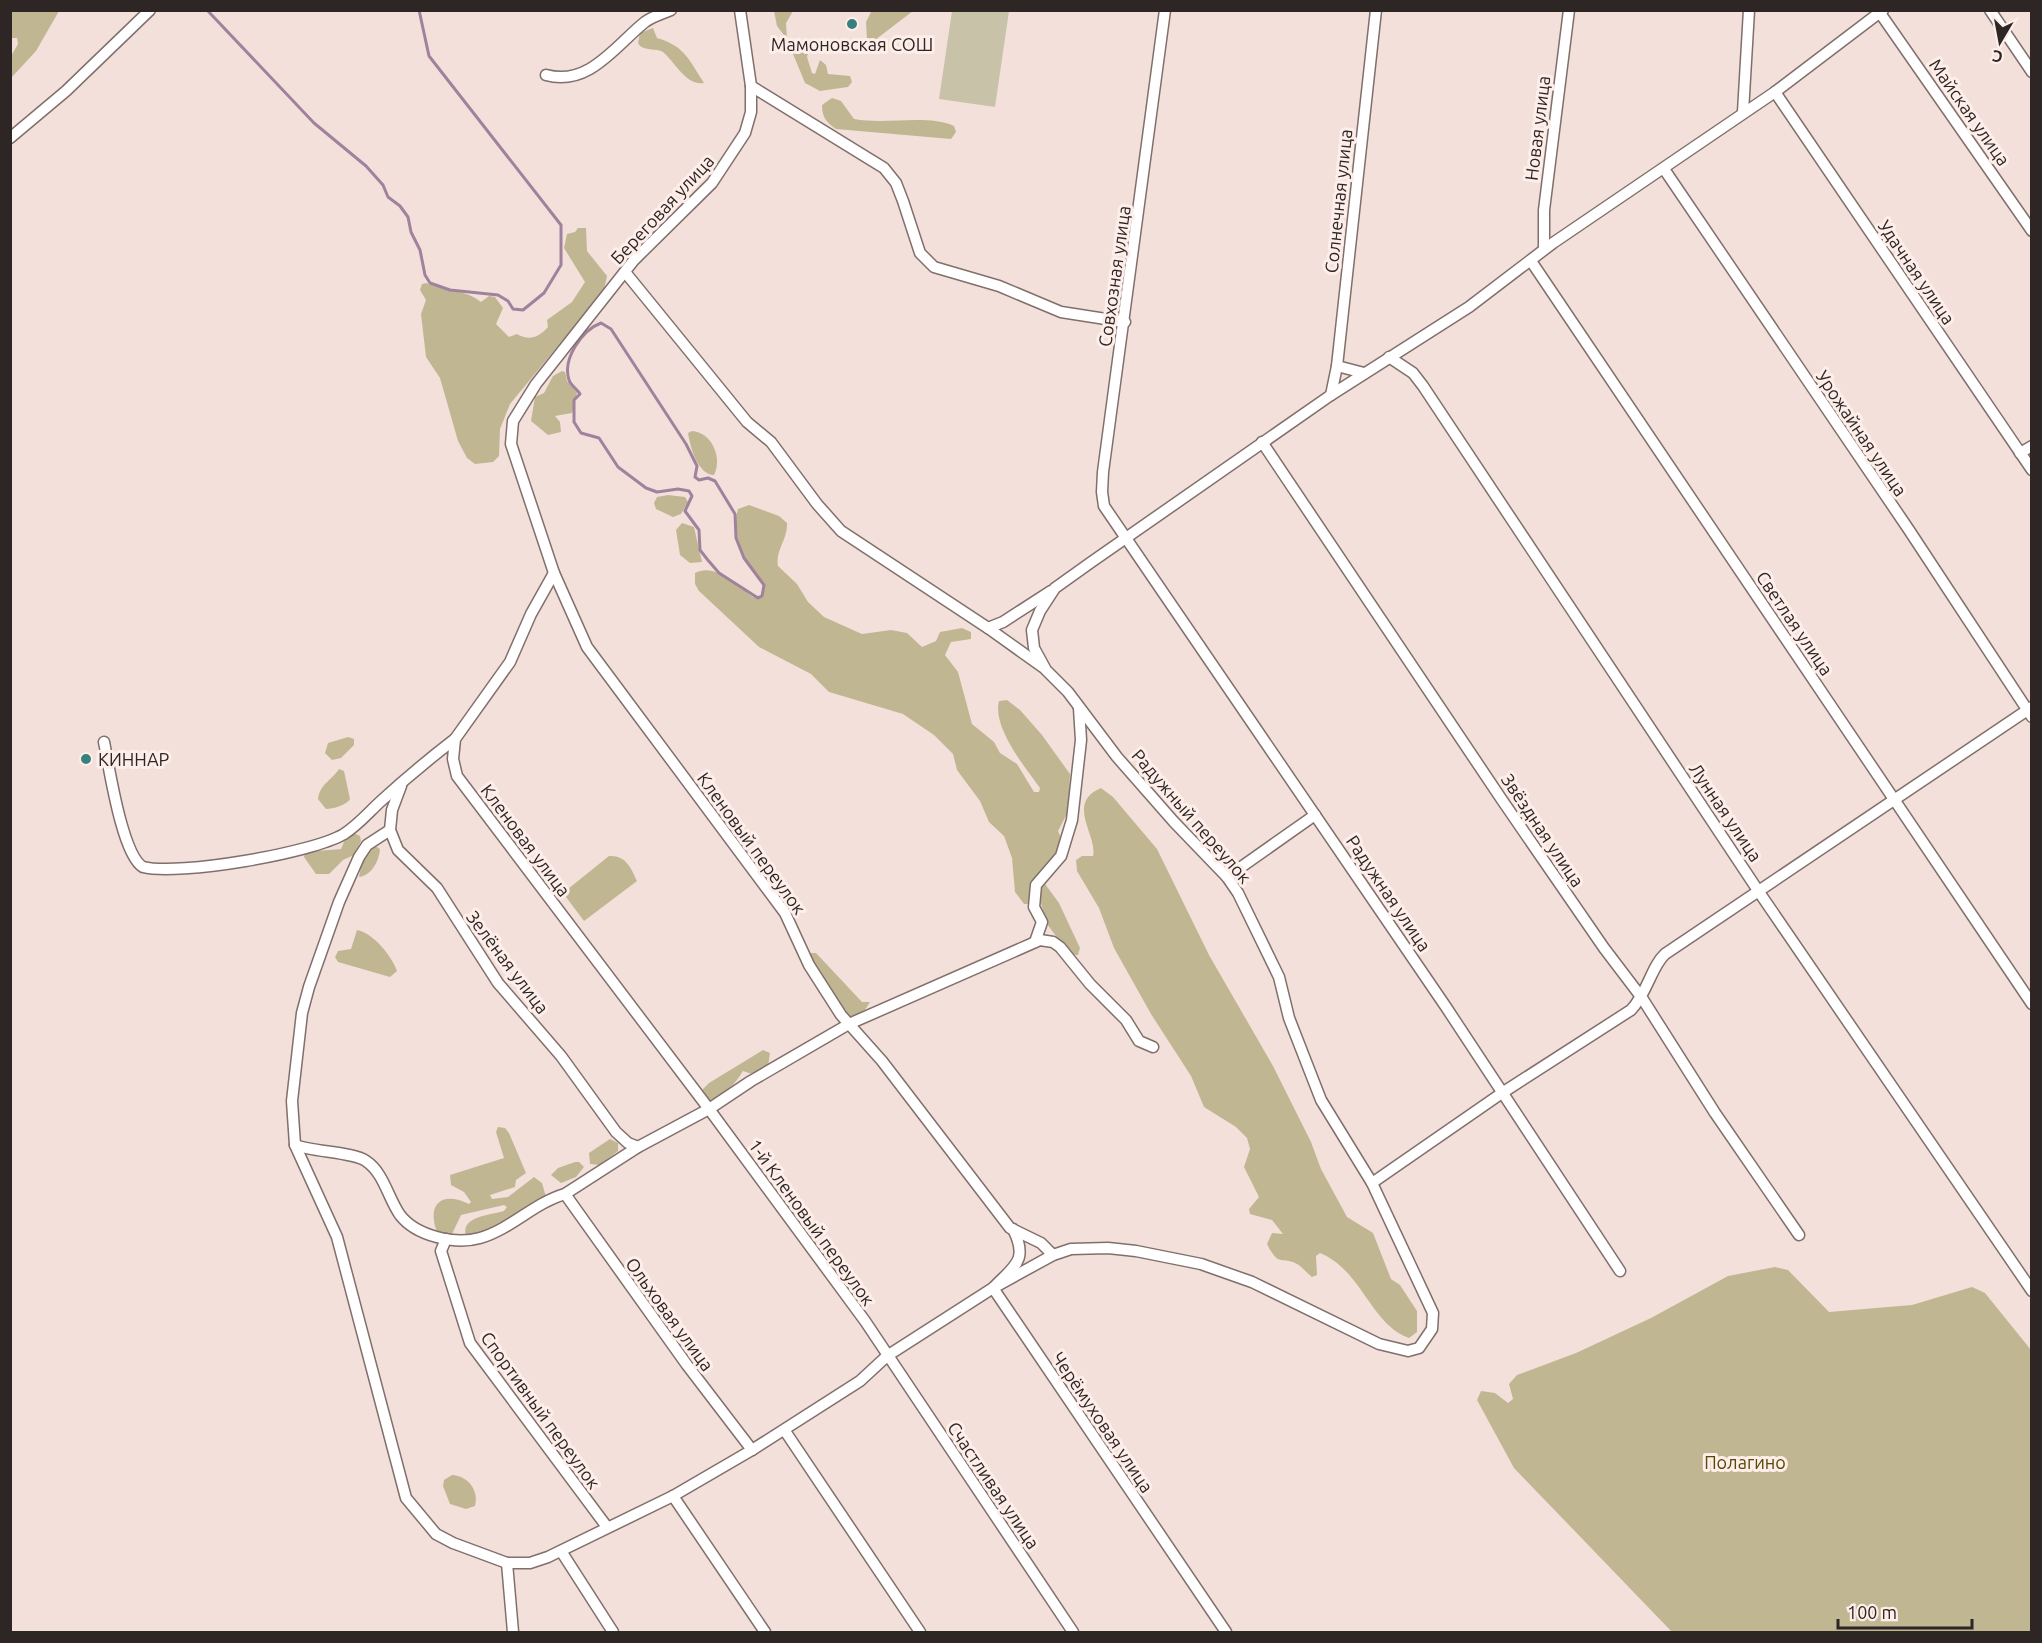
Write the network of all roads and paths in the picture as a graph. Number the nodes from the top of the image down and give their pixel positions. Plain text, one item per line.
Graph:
1 (150, 10) edge
2 (671, 10) edge
3 (740, 10) edge
4 (1165, 10) edge
5 (1376, 10) edge
6 (1569, 10) edge
7 (1749, 10) edge
8 (1990, 10) edge
9 (1882, 12) edge
10 (2031, 72) edge
11 (546, 75) dead end
12 (751, 86) junction
13 (1775, 92) junction
14 (1743, 112) junction
15 (10, 138) edge
16 (1664, 169) junction
17 (2031, 231) edge
18 (1544, 249) junction
19 (1531, 261) junction
20 (625, 272) junction
21 (1125, 322) junction
22 (1389, 357) junction
23 (1337, 366) junction
24 (1364, 373) junction
25 (1331, 395) junction
26 (511, 436) joint
27 (1263, 442) junction
28 (2031, 446) edge
29 (2020, 453) junction
30 (2031, 470) edge
31 (1126, 537) junction
32 (554, 573) junction
33 (1055, 588) junction
34 (988, 628) junction
35 (1047, 670) junction
36 (1078, 704) junction
37 (2030, 711) edge
38 (455, 739) junction
39 (104, 742) dead end
40 (402, 783) junction
41 (1893, 799) junction
42 (1315, 815) junction
43 (390, 830) junction
44 (1227, 877) junction
45 (1759, 892) junction
46 (1035, 942) junction
47 (1642, 998) junction
48 (2031, 1004) edge
49 (849, 1024) junction
50 (1153, 1047) dead end
51 (1502, 1093) junction
52 (709, 1109) junction
53 (295, 1145) junction
54 (638, 1148) junction
55 (1372, 1183) junction
56 (565, 1194) junction
57 (1013, 1229) junction
58 (1799, 1235) dead end
59 (446, 1239) junction
60 (1053, 1255) junction
61 (1620, 1271) dead end
62 (993, 1288) junction
63 (2031, 1291) edge
64 (887, 1356) junction
65 (785, 1431) junction
66 (752, 1450) junction
67 (673, 1496) junction
68 (607, 1527) junction
69 (561, 1551) junction
70 (507, 1563) junction
71 (513, 1632) edge
72 (613, 1632) edge
73 (765, 1632) edge
74 (920, 1632) edge
75 (1073, 1632) edge
76 (1226, 1632) edge

1 - 15 street
2 - 11 street
3 - 12 street, Береговая улица
4 - 21 street, Совхозная улица
5 - 23 street, Солнечная улица
6 - 18 street, Новая улица
7 - 14 street
8 - 10 street
9 - 13 street, Радужный переулок
9 - 17 street, Майская улица
12 - 20 street, Береговая улица
12 - 21 street
13 - 14 street, Радужный переулок
13 - 29 street, Удачная улица
14 - 16 street, Радужный переулок
16 - 18 street, Радужный переулок
16 - 37 street, Урожайная улица
18 - 19 street, Радужный переулок
19 - 22 street, Радужный переулок
19 - 41 street, Светлая улица
20 - 26 street, Береговая улица
20 - 34 street
21 - 31 street, Совхозная улица
22 - 24 street, Радужный переулок
22 - 45 street, Лунная улица
23 - 24 street
23 - 25 street, Солнечная улица
24 - 25 street, Радужный переулок
25 - 27 street, Радужный переулок
26 - 32 street, Кленовый переулок
27 - 31 street, Радужный переулок
27 - 47 street, Звёздная улица
28 - 29 street
29 - 30 street, Удачная улица
31 - 33 street, Радужный переулок
31 - 42 street, Радужная улица
32 - 38 street
32 - 49 street, Кленовый переулок
33 - 34 street
33 - 35 street, Радужный переулок
34 - 35 street
35 - 36 street, Радужный переулок
36 - 44 street, Радужный переулок
36 - 46 street
37 - 41 street
38 - 40 street
38 - 52 street, Кленовая улица
39 - 40 street
40 - 43 street
41 - 45 street
41 - 48 street, Светлая улица
42 - 44 street
42 - 51 street, Радужная улица
43 - 53 street
43 - 54 street, Зелёная улица
44 - 55 street, Радужный переулок
45 - 47 street
45 - 63 street, Лунная улица
46 - 49 street
46 - 50 street
47 - 51 street
47 - 58 street, Звёздная улица
49 - 52 street
49 - 57 street, Кленовый переулок
51 - 55 street
51 - 61 street, Радужная улица
52 - 54 street
52 - 64 street, 1-й Кленовый переулок
53 - 59 street
53 - 70 street
54 - 56 street
55 - 60 street, Радужный переулок
56 - 59 street
56 - 66 street, Ольховая улица
57 - 60 street, Кленовый переулок
57 - 62 street
59 - 68 street, Спортивный переулок
60 - 62 street
62 - 64 street
62 - 76 street, Черёмуховая улица
64 - 65 street
64 - 75 street, Счастливая улица
65 - 66 street
65 - 74 street
66 - 67 street
67 - 68 street
67 - 73 street
68 - 69 street
69 - 70 street
69 - 72 street
70 - 71 street

